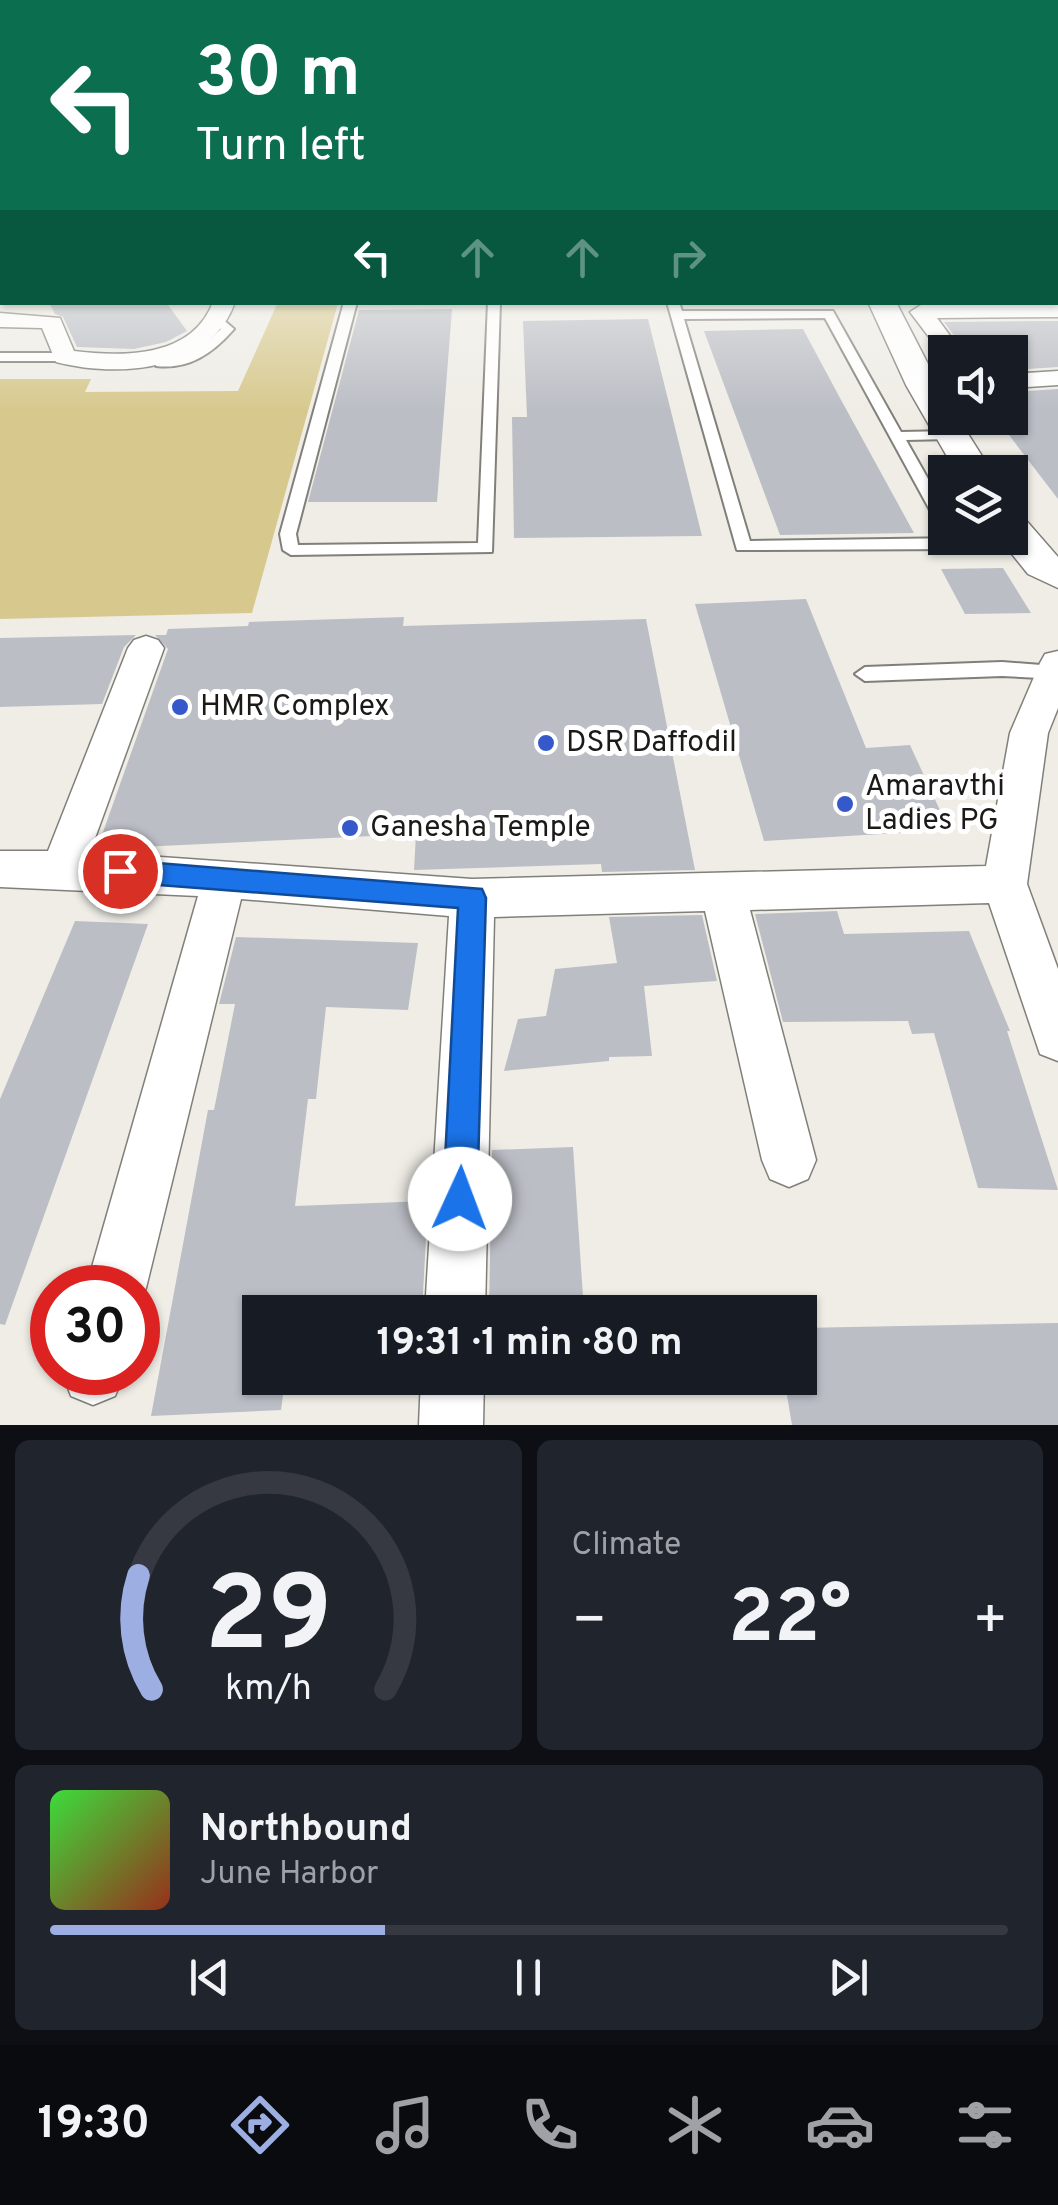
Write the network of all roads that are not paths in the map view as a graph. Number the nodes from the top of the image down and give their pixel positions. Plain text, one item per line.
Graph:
1 (348, 305) edge
2 (494, 305) edge
3 (884, 305) edge
4 (222, 307) edge
5 (675, 309) edge
6 (1058, 310) edge
7 (0, 320) edge
8 (938, 335) edge
9 (0, 357) edge
10 (64, 357) junction
11 (161, 362) dead end
12 (928, 376) edge
13 (1058, 378) edge
14 (1028, 380) edge
15 (950, 435) joint
16 (896, 436) junction
17 (963, 455) edge
18 (928, 493) edge
19 (928, 545) edge
20 (1028, 548) edge
21 (1058, 574) edge
22 (146, 648) dead end
23 (1056, 668) edge
24 (865, 674) dead end
25 (0, 869) edge
26 (62, 870) junction
27 (224, 880) junction
28 (1006, 884) junction
29 (722, 893) junction
30 (472, 898) junction
31 (1058, 1036) edge
32 (789, 1160) dead end
33 (122, 1265) edge
34 (456, 1295) edge
35 (452, 1395) edge
36 (451, 1425) edge

1 - 2 lane
3 - 12 street
4 - 10 street
4 - 11 lane
5 - 16 lane
5 - 19 lane
6 - 8 street
7 - 10 street
9 - 10 lane
13 - 14 street
15 - 16 lane
15 - 17 street
16 - 18 lane
20 - 21 street
22 - 26 street
23 - 24 lane
23 - 28 street
25 - 26 street
26 - 27 street
27 - 30 street
27 - 33 street
28 - 29 street
28 - 31 street
29 - 30 street
29 - 32 street
30 - 34 street
35 - 36 street

